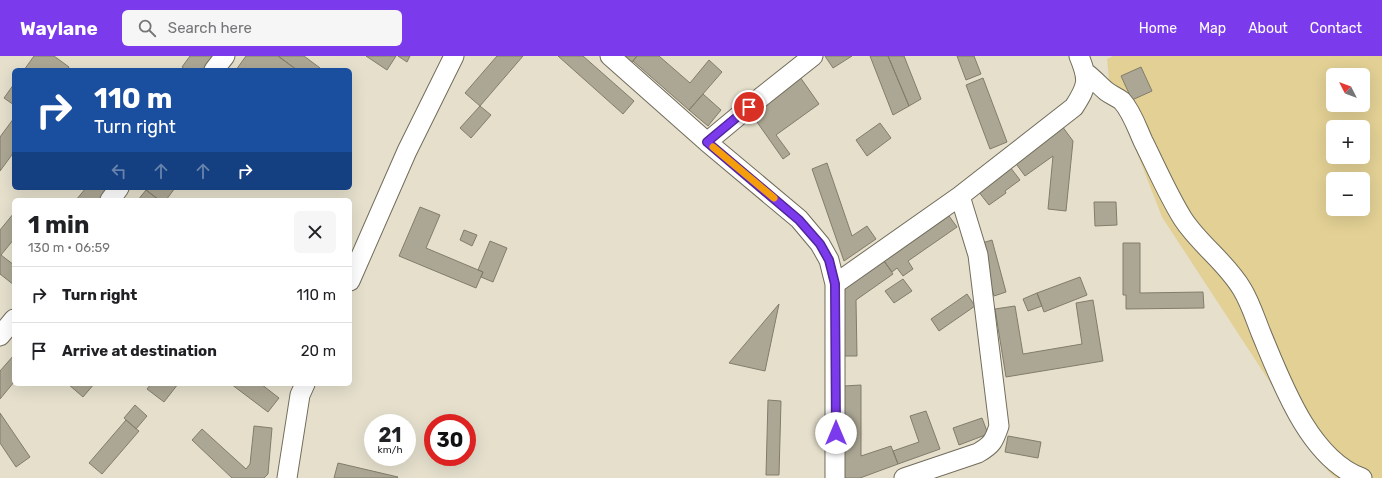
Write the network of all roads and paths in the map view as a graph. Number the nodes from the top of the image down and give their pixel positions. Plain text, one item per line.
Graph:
1 (225, 56) edge
2 (454, 56) edge
3 (610, 56) edge
4 (813, 56) edge
5 (1079, 56) edge
6 (216, 68) edge
7 (1086, 73) junction
8 (707, 142) junction
9 (960, 196) junction
10 (352, 276) edge
11 (835, 284) junction
12 (12, 321) edge
13 (0, 336) edge
14 (304, 386) edge
15 (286, 478) edge
16 (835, 478) edge
17 (904, 478) edge
18 (1362, 478) edge

1 - 6 street
2 - 10 street
3 - 8 street
4 - 8 street
5 - 7 street
7 - 9 street
7 - 18 street
8 - 11 street
9 - 11 street
9 - 17 street
11 - 16 street
12 - 13 street
14 - 15 street

